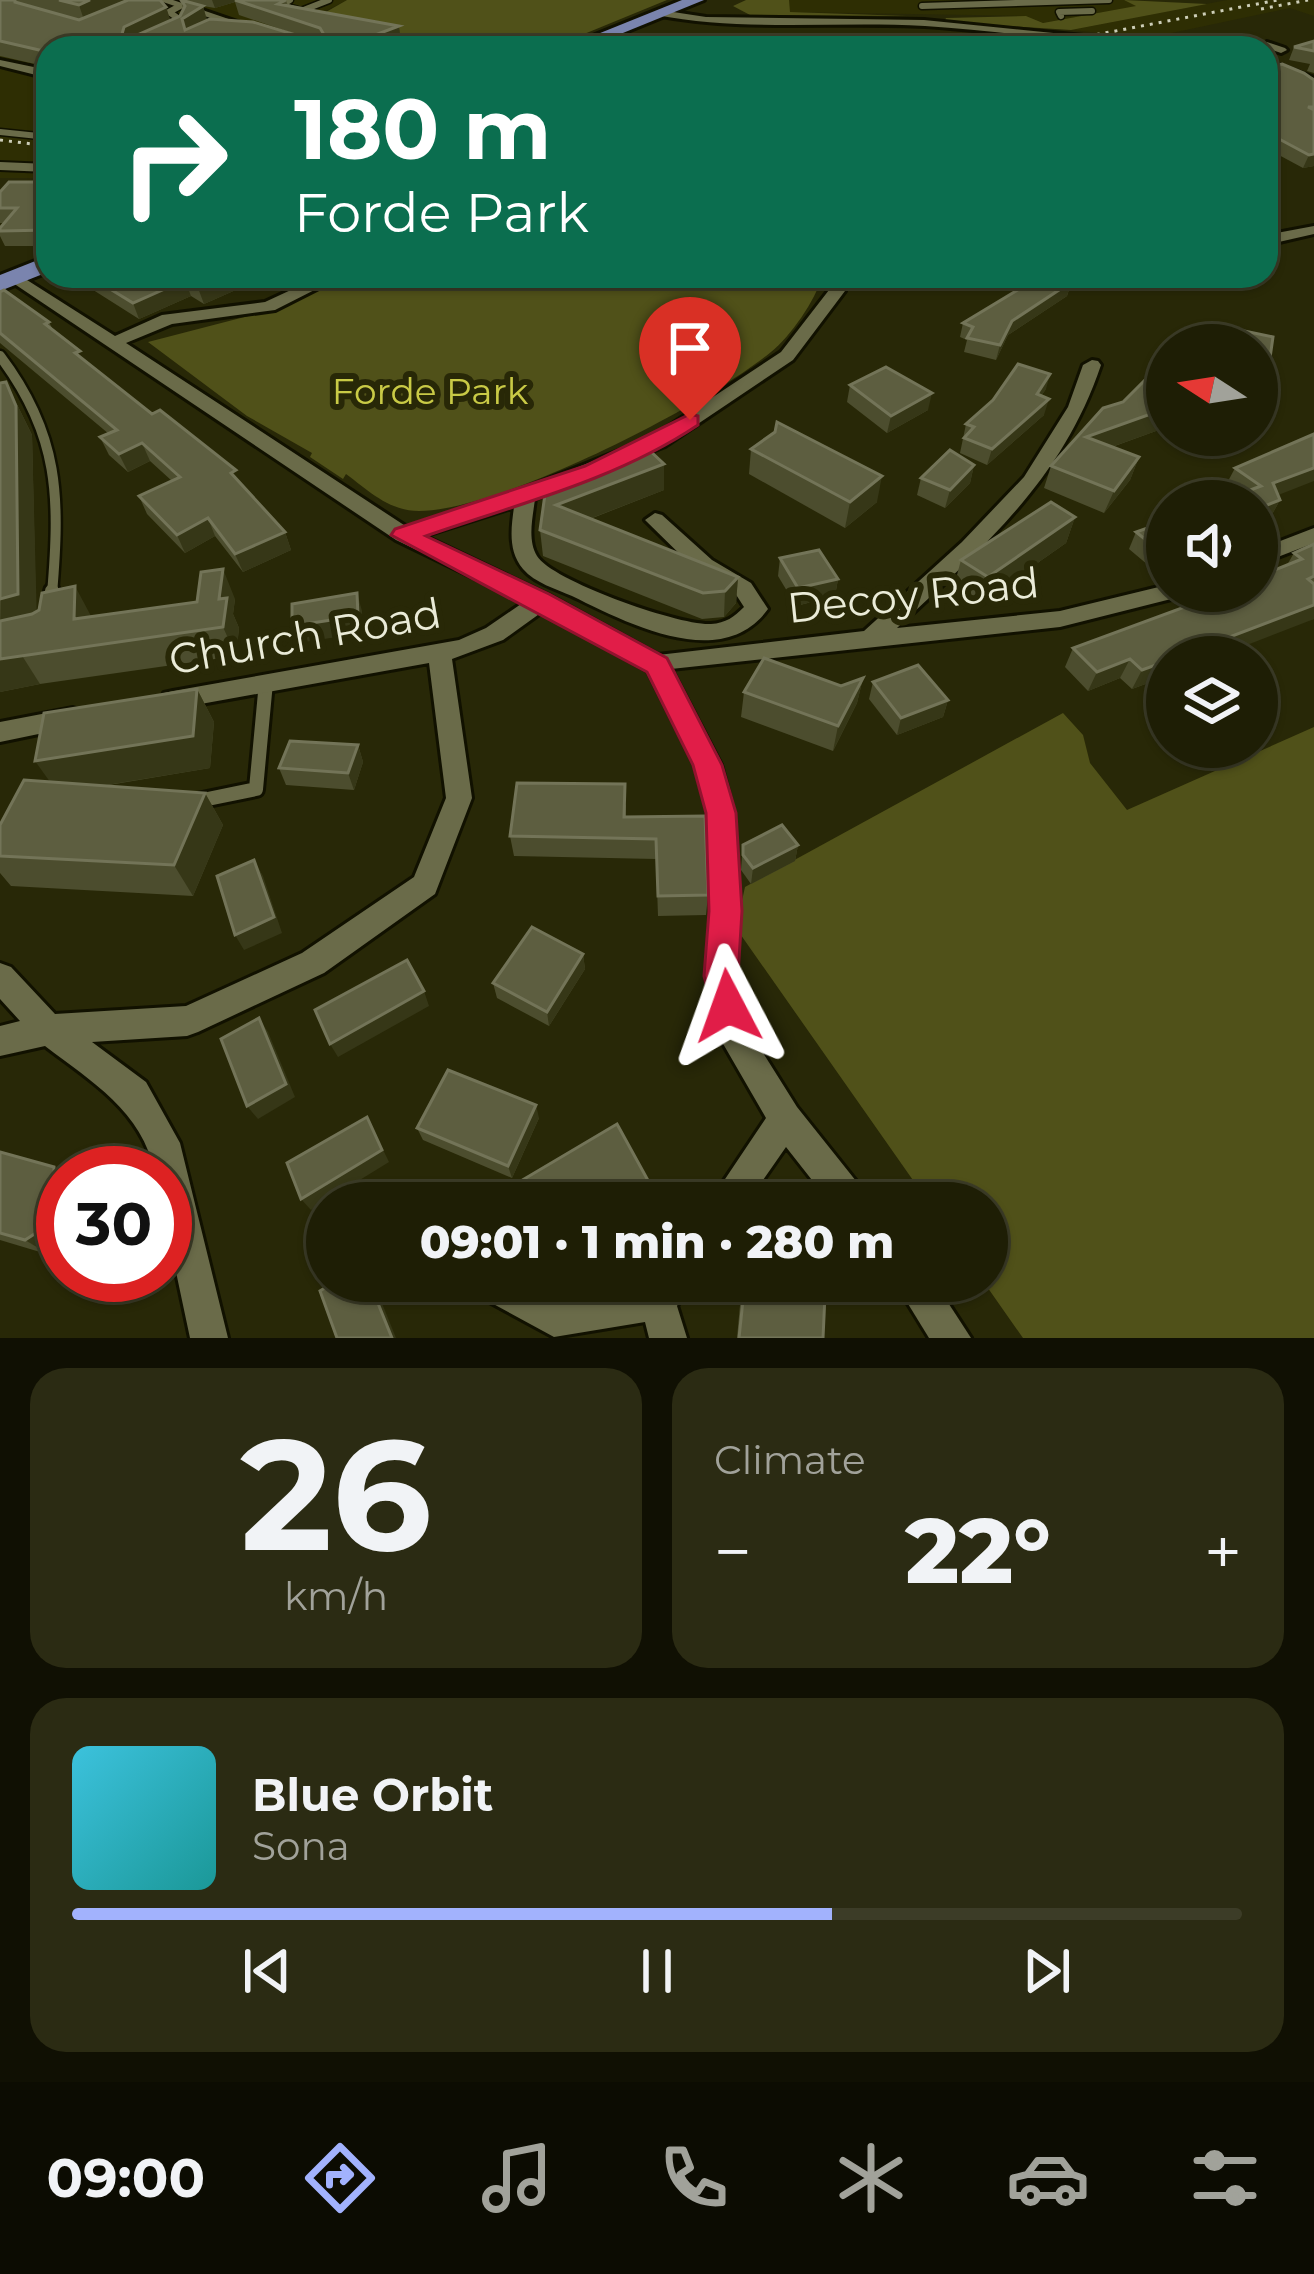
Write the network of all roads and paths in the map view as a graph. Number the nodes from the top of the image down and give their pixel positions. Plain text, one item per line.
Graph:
1 (162, 0) edge
2 (290, 0) edge
3 (332, 0) edge
4 (696, 0) edge
5 (1109, 0) edge
6 (1031, 1) edge
7 (953, 2) edge
8 (921, 3) edge
9 (727, 4) edge
10 (180, 6) junction
11 (1092, 10) dead end
12 (667, 16) junction
13 (1061, 16) dead end
14 (764, 21) junction
15 (924, 23) junction
16 (257, 30) edge
17 (172, 31) edge
18 (607, 36) edge
19 (626, 36) edge
20 (1065, 36) edge
21 (1278, 49) edge
22 (1281, 50) dead end
23 (0, 63) edge
24 (1278, 68) edge
25 (36, 71) edge
26 (1313, 82) edge
27 (0, 132) edge
28 (36, 136) edge
29 (0, 166) edge
30 (36, 168) edge
31 (36, 187) edge
32 (0, 188) edge
33 (1314, 230) edge
34 (1278, 238) edge
35 (36, 266) edge
36 (6, 274) edge
37 (308, 288) edge
38 (838, 288) edge
39 (117, 341) junction
40 (0, 356) edge
41 (1092, 365) dead end
42 (526, 496) junction
43 (656, 520) dead end
44 (404, 535) junction
45 (1314, 535) edge
46 (1278, 550) edge
47 (1146, 598) edge
48 (540, 601) junction
49 (50, 613) edge
50 (872, 638) junction
51 (440, 655) junction
52 (657, 665) junction
53 (266, 682) junction
54 (156, 703) edge
55 (89, 715) edge
56 (0, 731) edge
57 (191, 802) edge
58 (0, 977) edge
59 (49, 1030) junction
60 (0, 1041) edge
61 (785, 1119) junction
62 (741, 1182) edge
63 (835, 1182) edge
64 (525, 1302) edge
65 (927, 1302) edge
66 (666, 1307) edge
67 (209, 1338) edge
68 (952, 1338) edge

1 - 10 street
2 - 3 lane
4 - 12 main road
5 - 6 lane
6 - 7 lane
7 - 8 lane
8 - 15 lane
9 - 12 main road
9 - 14 street
10 - 16 street
10 - 17 lane
11 - 13 lane
12 - 14 street
12 - 18 main road
12 - 19 main road
14 - 15 street
15 - 20 street
21 - 22 street
23 - 25 street
24 - 26 street
27 - 28 lane
29 - 30 lane
31 - 32 main road
33 - 34 street
35 - 36 main road
36 - 39 street
37 - 39 street
38 - 42 street
39 - 44 street
40 - 49 lane
41 - 50 street
42 - 43 street
42 - 44 street
44 - 48 street
45 - 46 street
47 - 50 street, Decoy Road
48 - 51 street, Church Road
48 - 52 street
50 - 52 street, Decoy Road
51 - 53 street, Church Road
51 - 59 street
52 - 61 street
53 - 54 street, Church Road
53 - 57 lane
55 - 56 street
58 - 59 street
59 - 60 street
59 - 67 street
61 - 62 street
61 - 63 street
64 - 66 street
65 - 68 street

